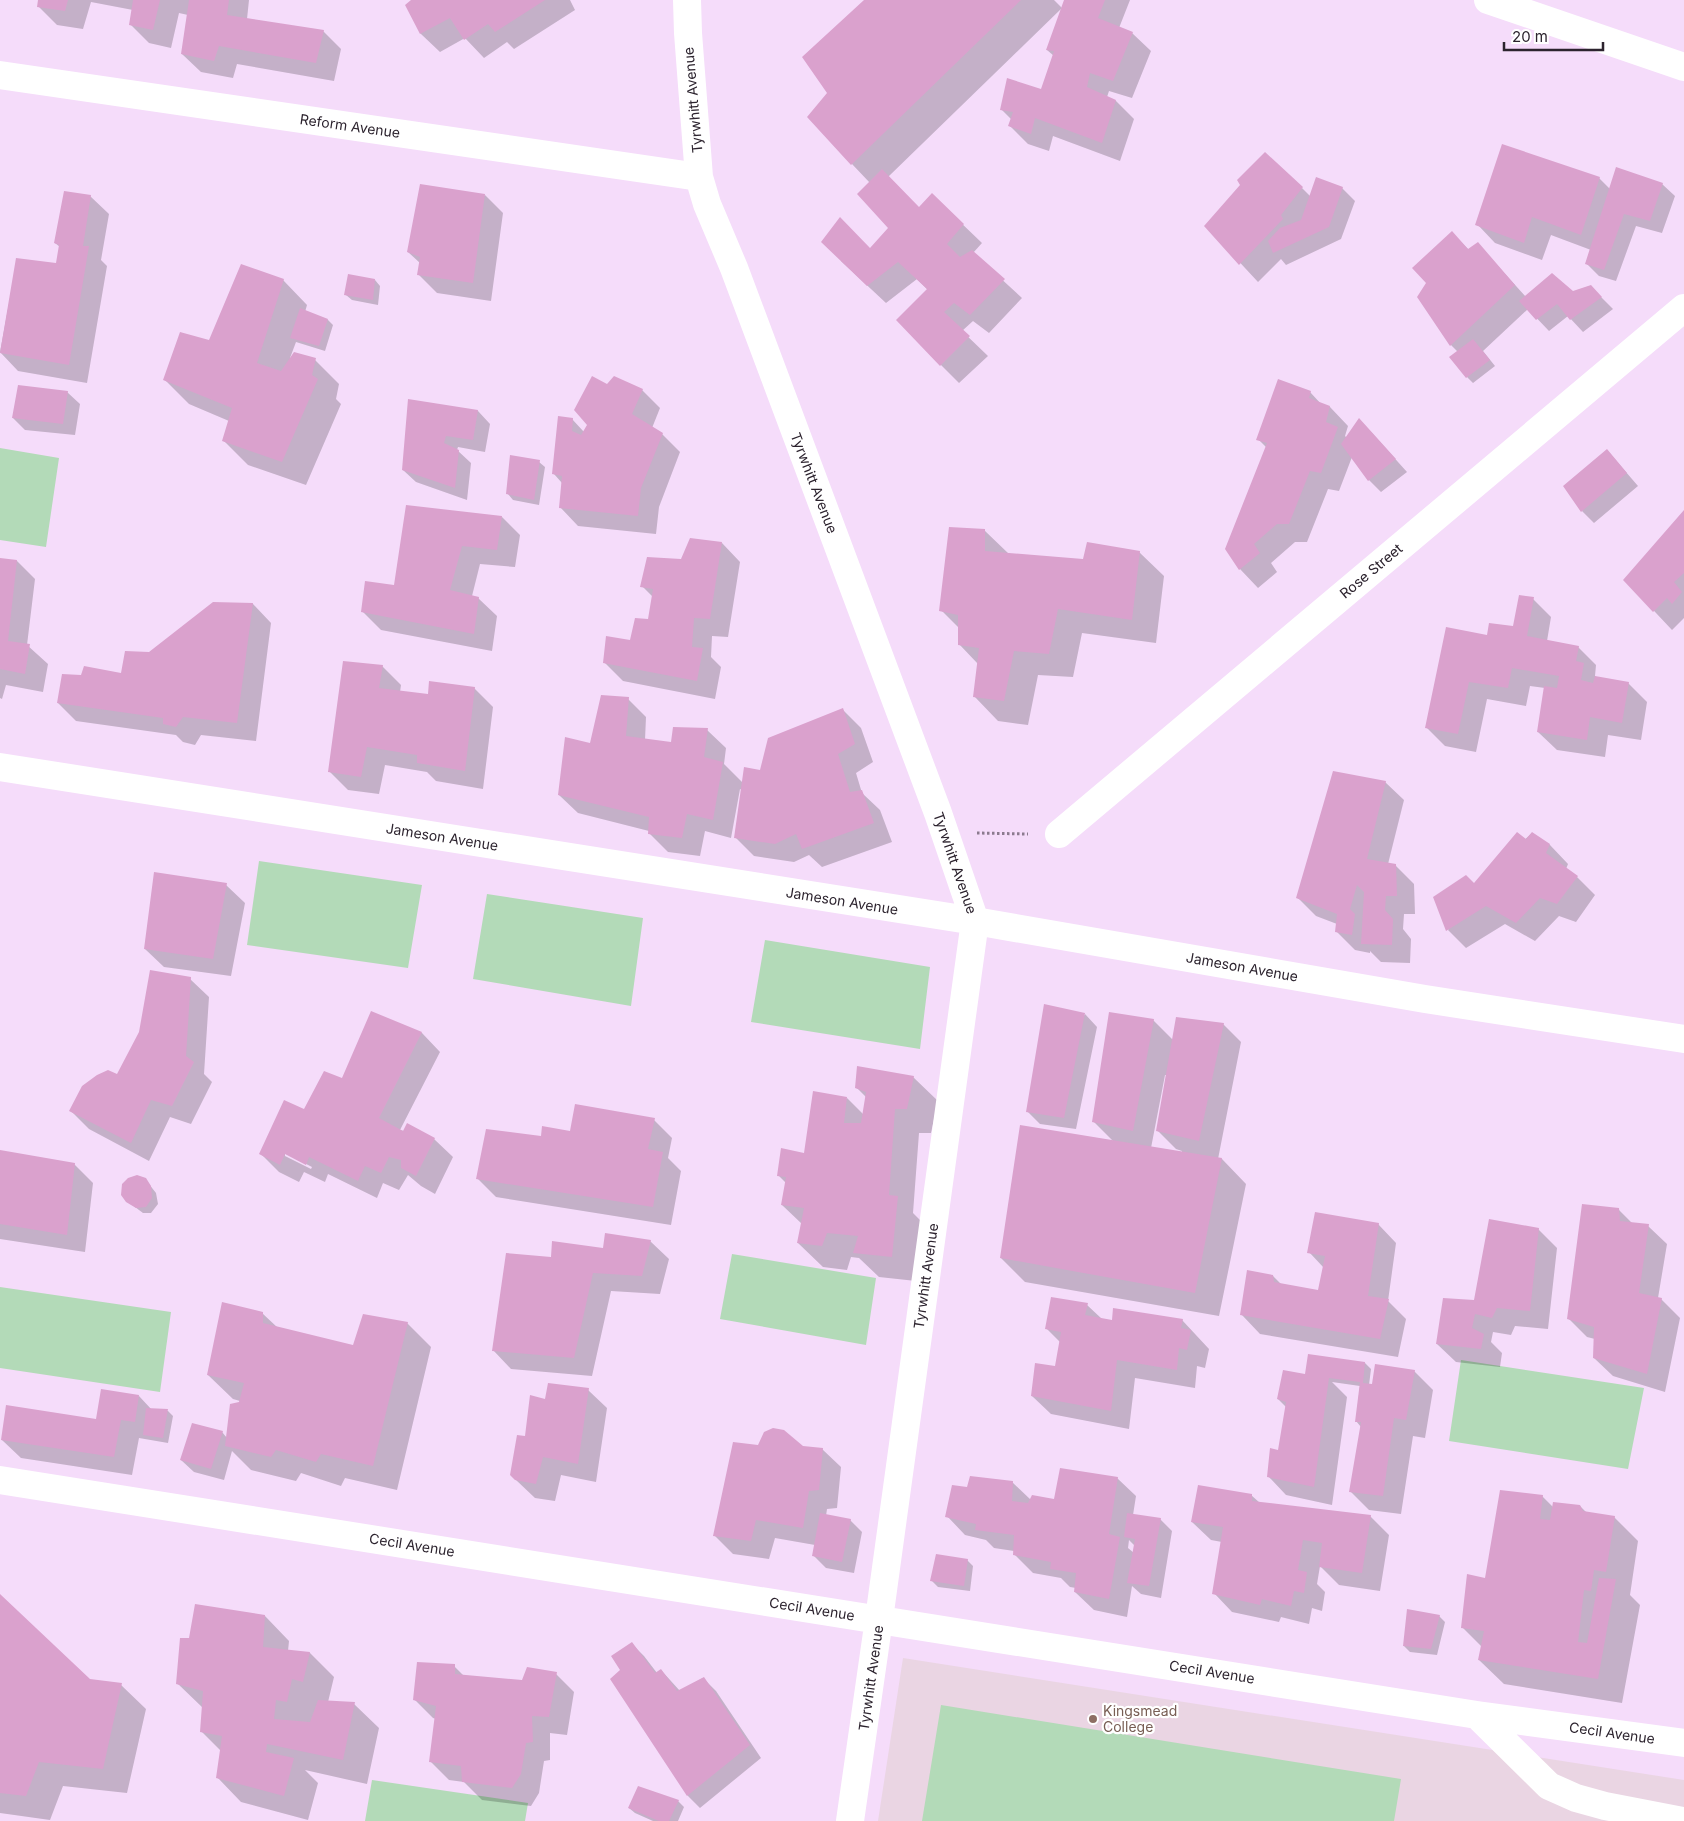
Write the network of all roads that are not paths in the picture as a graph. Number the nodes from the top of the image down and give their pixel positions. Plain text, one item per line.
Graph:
1 (687, 0) edge
2 (1488, 0) edge
3 (1684, 67) edge
4 (0, 74) edge
5 (699, 177) junction
6 (1684, 308) edge
7 (0, 767) edge
8 (1059, 834) road end
9 (975, 921) junction
10 (1684, 1039) edge
11 (0, 1480) edge
12 (879, 1620) junction
13 (1477, 1715) junction
14 (1684, 1743) edge
15 (850, 1821) edge
16 (1683, 1821) edge

1 - 5 street, Tyrwhitt Avenue
2 - 3 street
4 - 5 street, Reform Avenue
5 - 9 street, Tyrwhitt Avenue
6 - 8 street, Rose Street
7 - 9 street, Jameson Avenue
9 - 10 street, Jameson Avenue
9 - 12 street, Tyrwhitt Avenue
11 - 12 street, Cecil Avenue
12 - 13 street, Cecil Avenue
12 - 15 street, Tyrwhitt Avenue
13 - 14 street, Cecil Avenue
13 - 16 street

